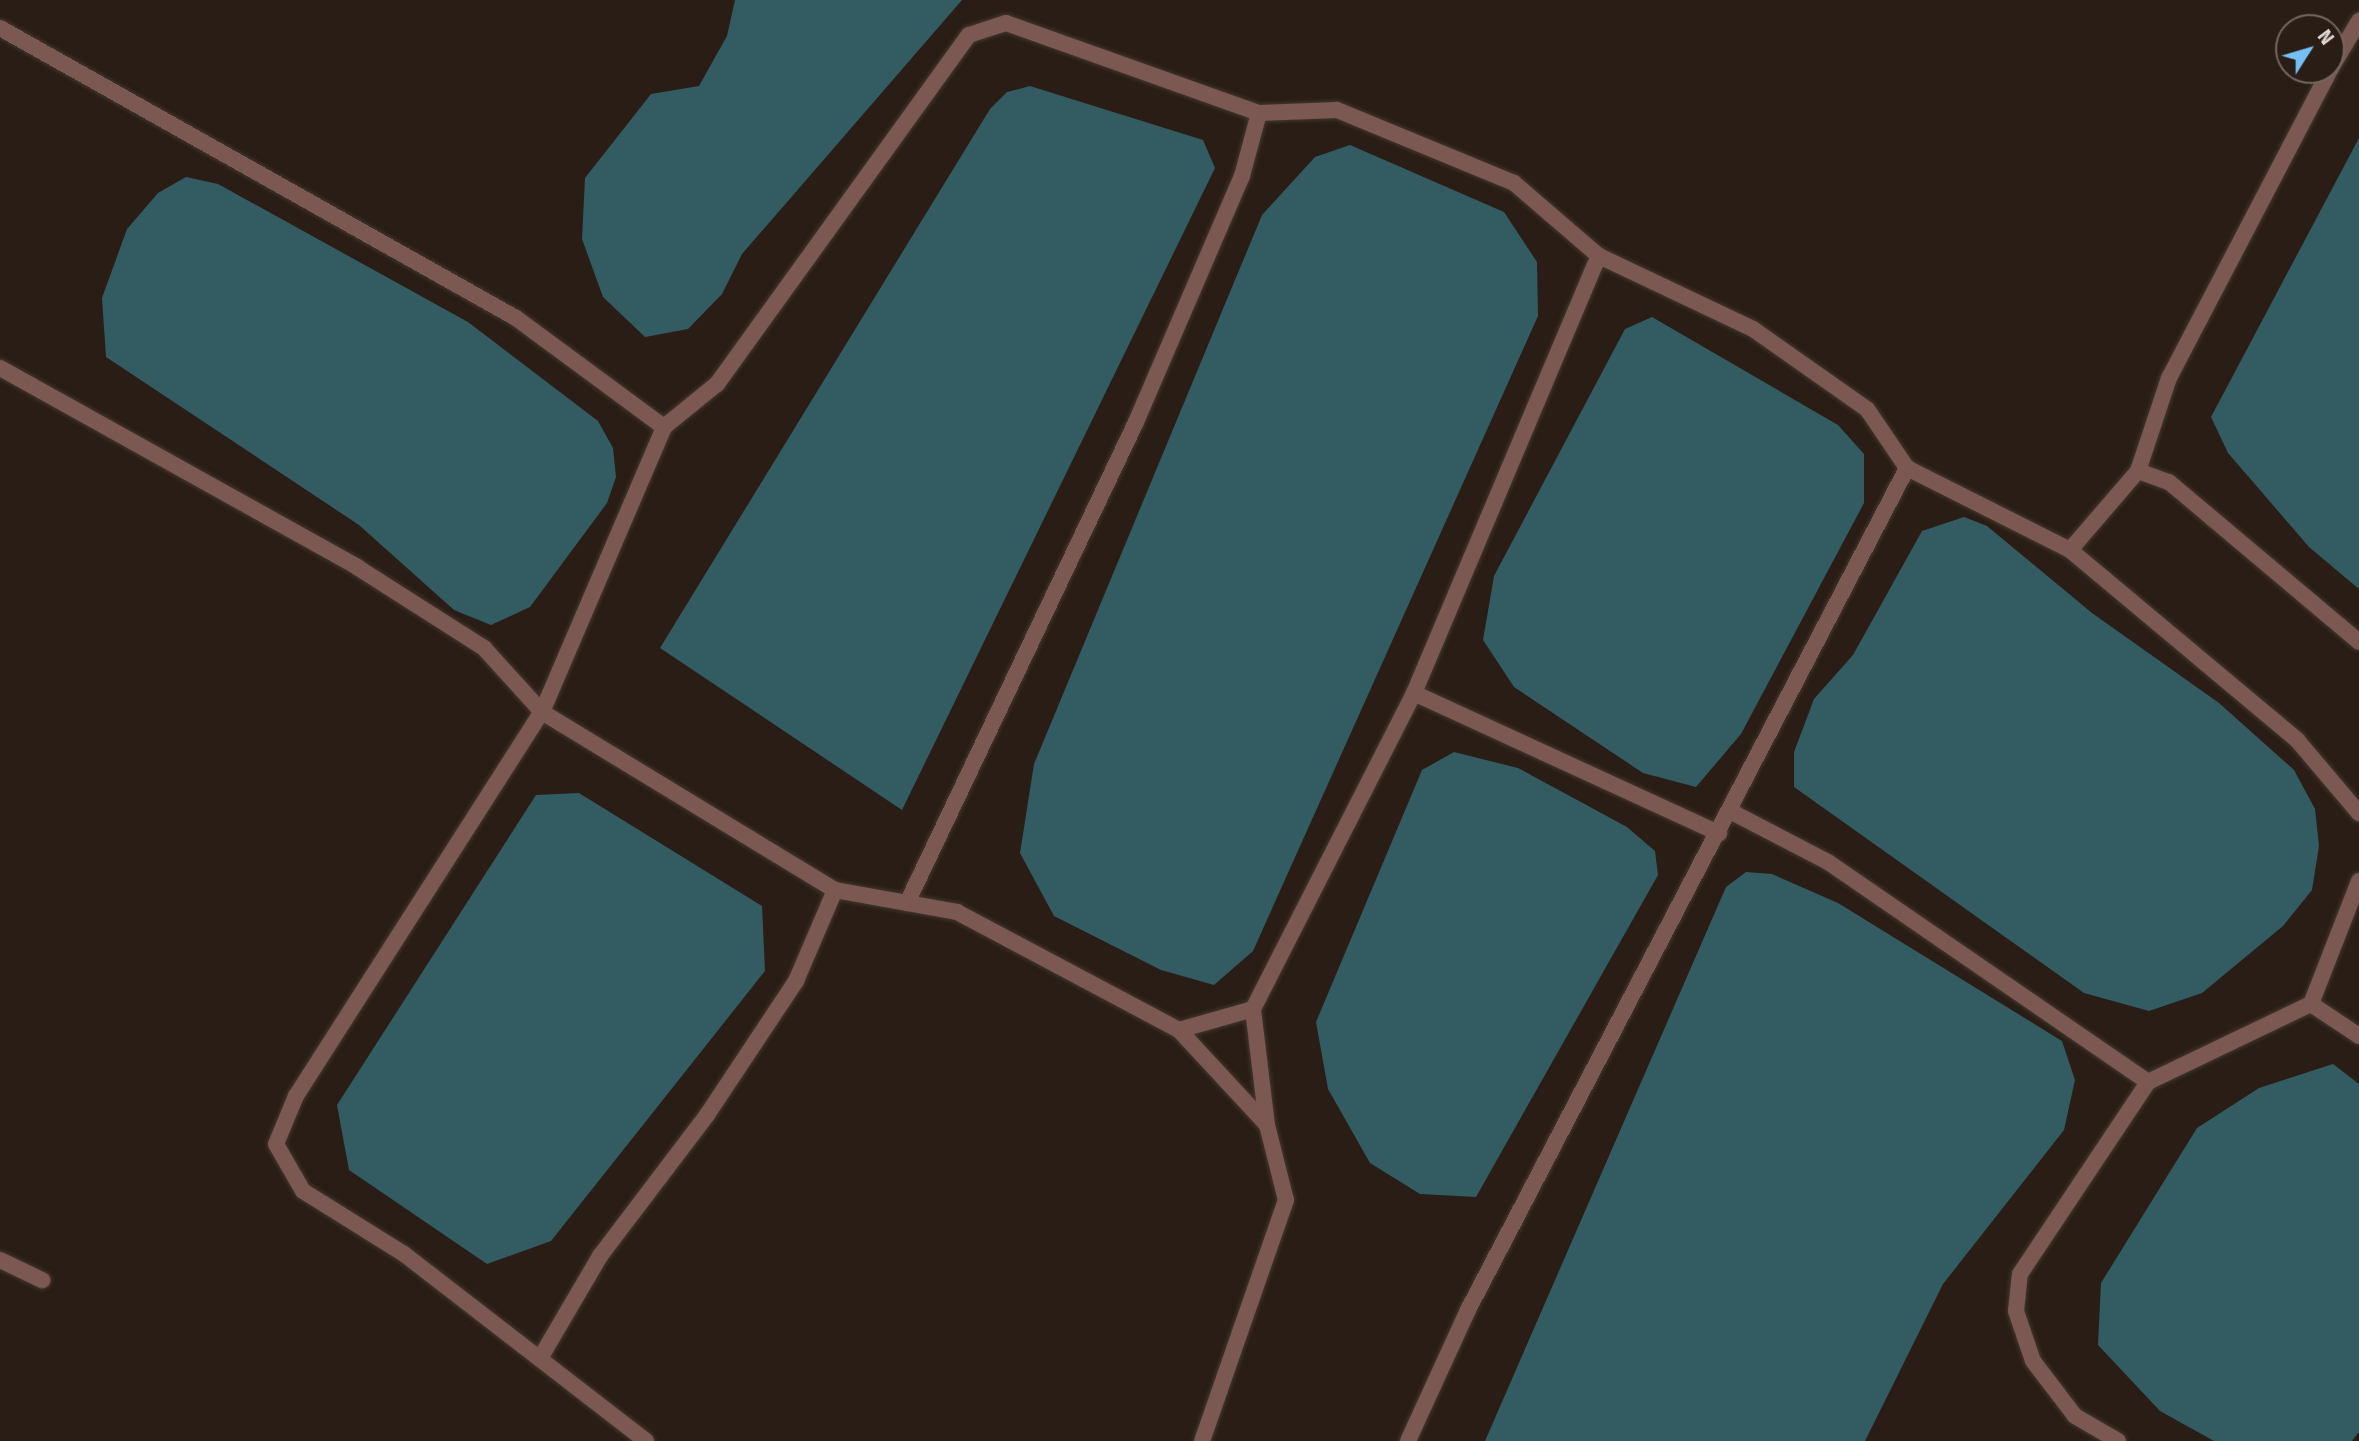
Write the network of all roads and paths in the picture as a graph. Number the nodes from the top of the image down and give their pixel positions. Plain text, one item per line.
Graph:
1 (2359, 21) edge
2 (0, 28) edge
3 (2345, 45) edge
4 (2323, 84) edge
5 (1259, 113) junction
6 (1599, 256) junction
7 (0, 368) edge
8 (664, 426) junction
9 (1907, 468) junction
10 (2138, 471) junction
11 (2070, 550) junction
12 (2359, 642) edge
13 (1414, 693) junction
14 (542, 712) junction
15 (1730, 811) junction
16 (2359, 813) edge
17 (1718, 833) junction
18 (2359, 881) edge
19 (835, 890) junction
20 (908, 903) junction
21 (2311, 1004) junction
22 (1253, 1009) junction
23 (1179, 1030) junction
24 (2359, 1036) edge
25 (2148, 1082) junction
26 (1267, 1125) junction
27 (0, 1260) edge
28 (42, 1280) dead end
29 (542, 1355) junction
30 (646, 1441) edge
31 (1202, 1441) edge
32 (1408, 1441) edge
33 (2118, 1441) edge

1 - 3 lane
2 - 8 lane
4 - 10 lane
5 - 6 lane
5 - 8 lane
5 - 20 lane
6 - 9 lane
6 - 13 lane
7 - 14 lane
8 - 14 lane
9 - 11 lane
9 - 15 lane
10 - 11 lane
10 - 12 lane
11 - 16 lane
13 - 17 lane
13 - 22 lane
14 - 19 lane
14 - 29 lane
15 - 17 lane
15 - 25 lane
17 - 32 lane
18 - 21 lane
19 - 20 lane
19 - 29 lane
20 - 23 lane
21 - 24 lane
21 - 25 lane
22 - 23 lane
22 - 26 lane
23 - 26 lane
25 - 33 lane
26 - 31 lane
27 - 28 lane
29 - 30 lane

